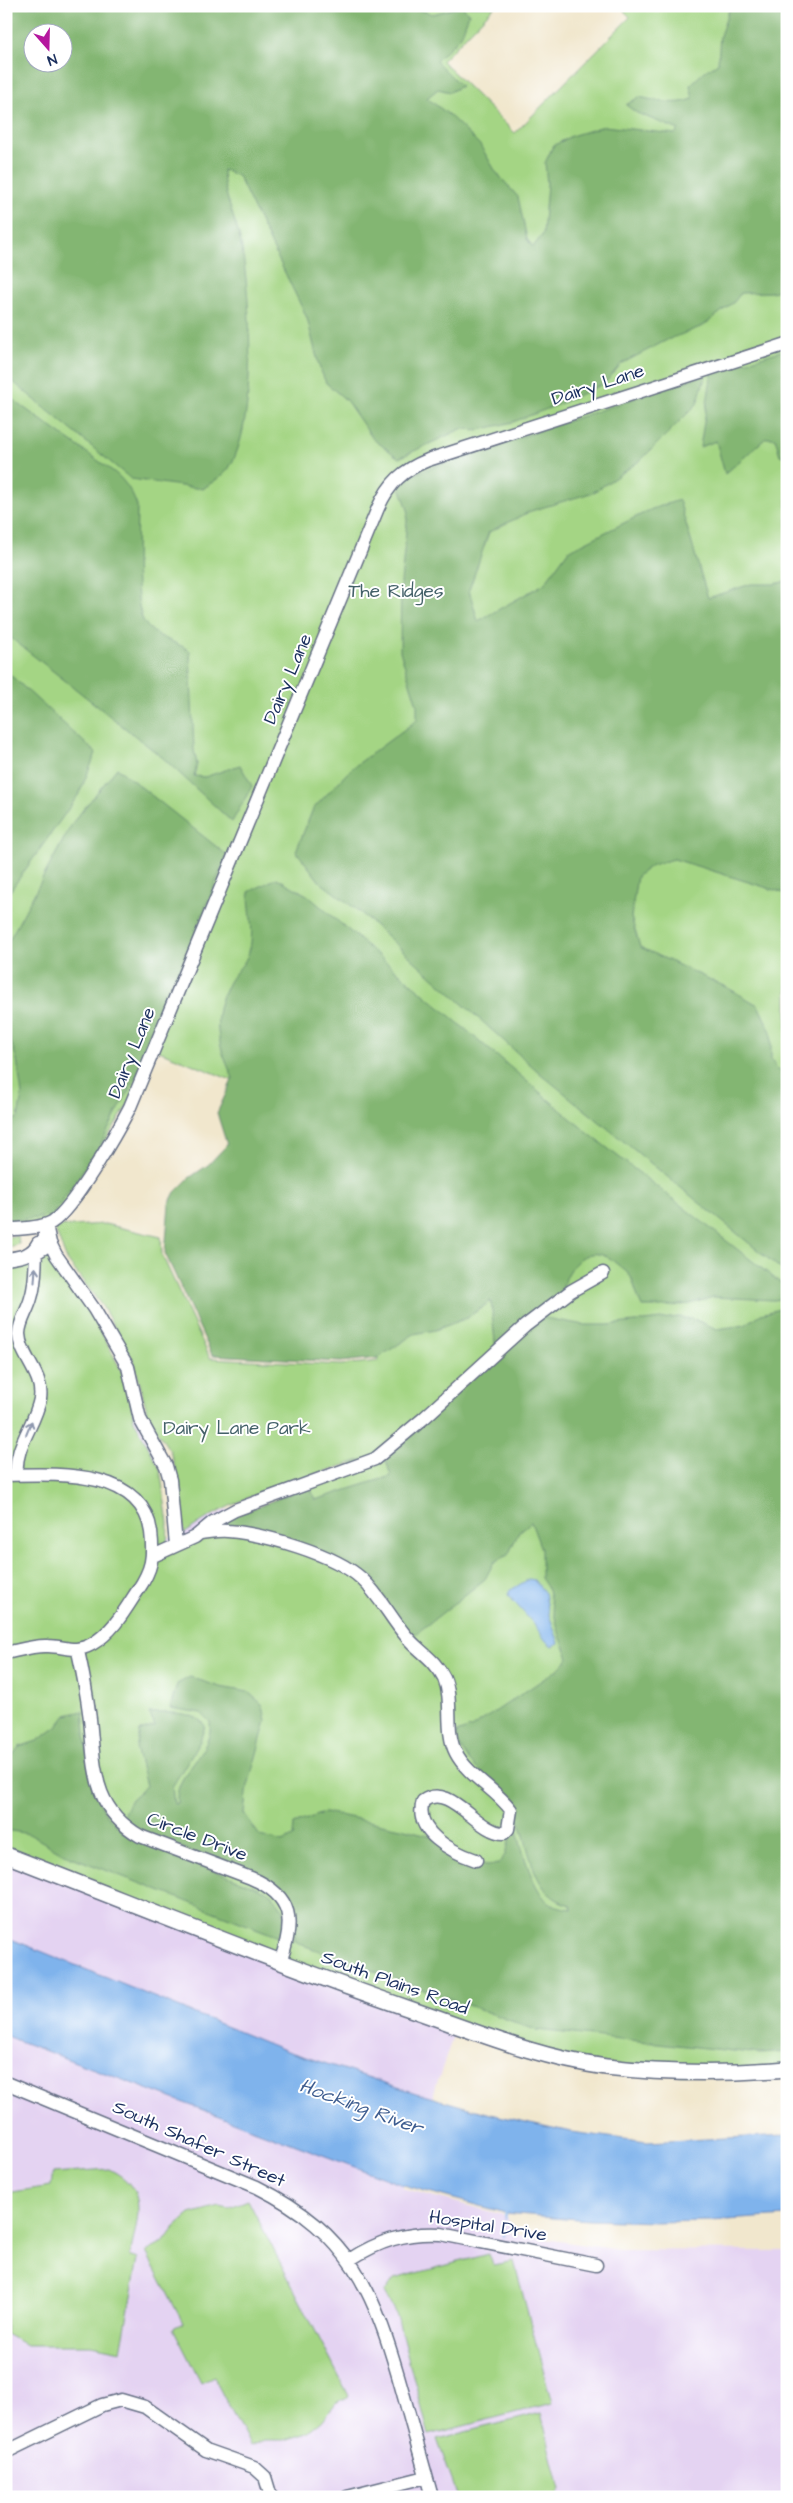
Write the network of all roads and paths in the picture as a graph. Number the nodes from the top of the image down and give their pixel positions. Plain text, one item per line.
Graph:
1 (787, 344) edge
2 (46, 1225) junction
3 (6, 1230) edge
4 (6, 1259) edge
5 (603, 1273) dead end
6 (11, 1475) edge
7 (201, 1533) junction
8 (176, 1545) junction
9 (153, 1556) junction
10 (78, 1651) junction
11 (6, 1653) edge
12 (6, 1855) edge
13 (476, 1860) dead end
14 (280, 1962) junction
15 (787, 2068) edge
16 (6, 2082) edge
17 (349, 2260) junction
18 (596, 2265) dead end
19 (6, 2452) edge
20 (426, 2477) junction
21 (271, 2497) edge
22 (347, 2497) edge
23 (432, 2497) edge

1 - 2 street, Dairy Lane
2 - 3 street
2 - 4 street
6 -> 2 street
2 - 8 street
5 - 7 street
6 - 9 street
7 - 8 street
7 - 13 street
8 - 9 street
9 - 10 street
10 - 11 street
10 - 14 street, Circle Drive
12 - 14 main road, South Plains Road
14 - 15 main road, South Plains Road
16 - 17 street, South Shafer Street
17 - 18 street, Hospital Drive
17 - 20 street, South Shafer Street
19 - 21 street
20 - 22 street
20 - 23 street, South Shafer Street

